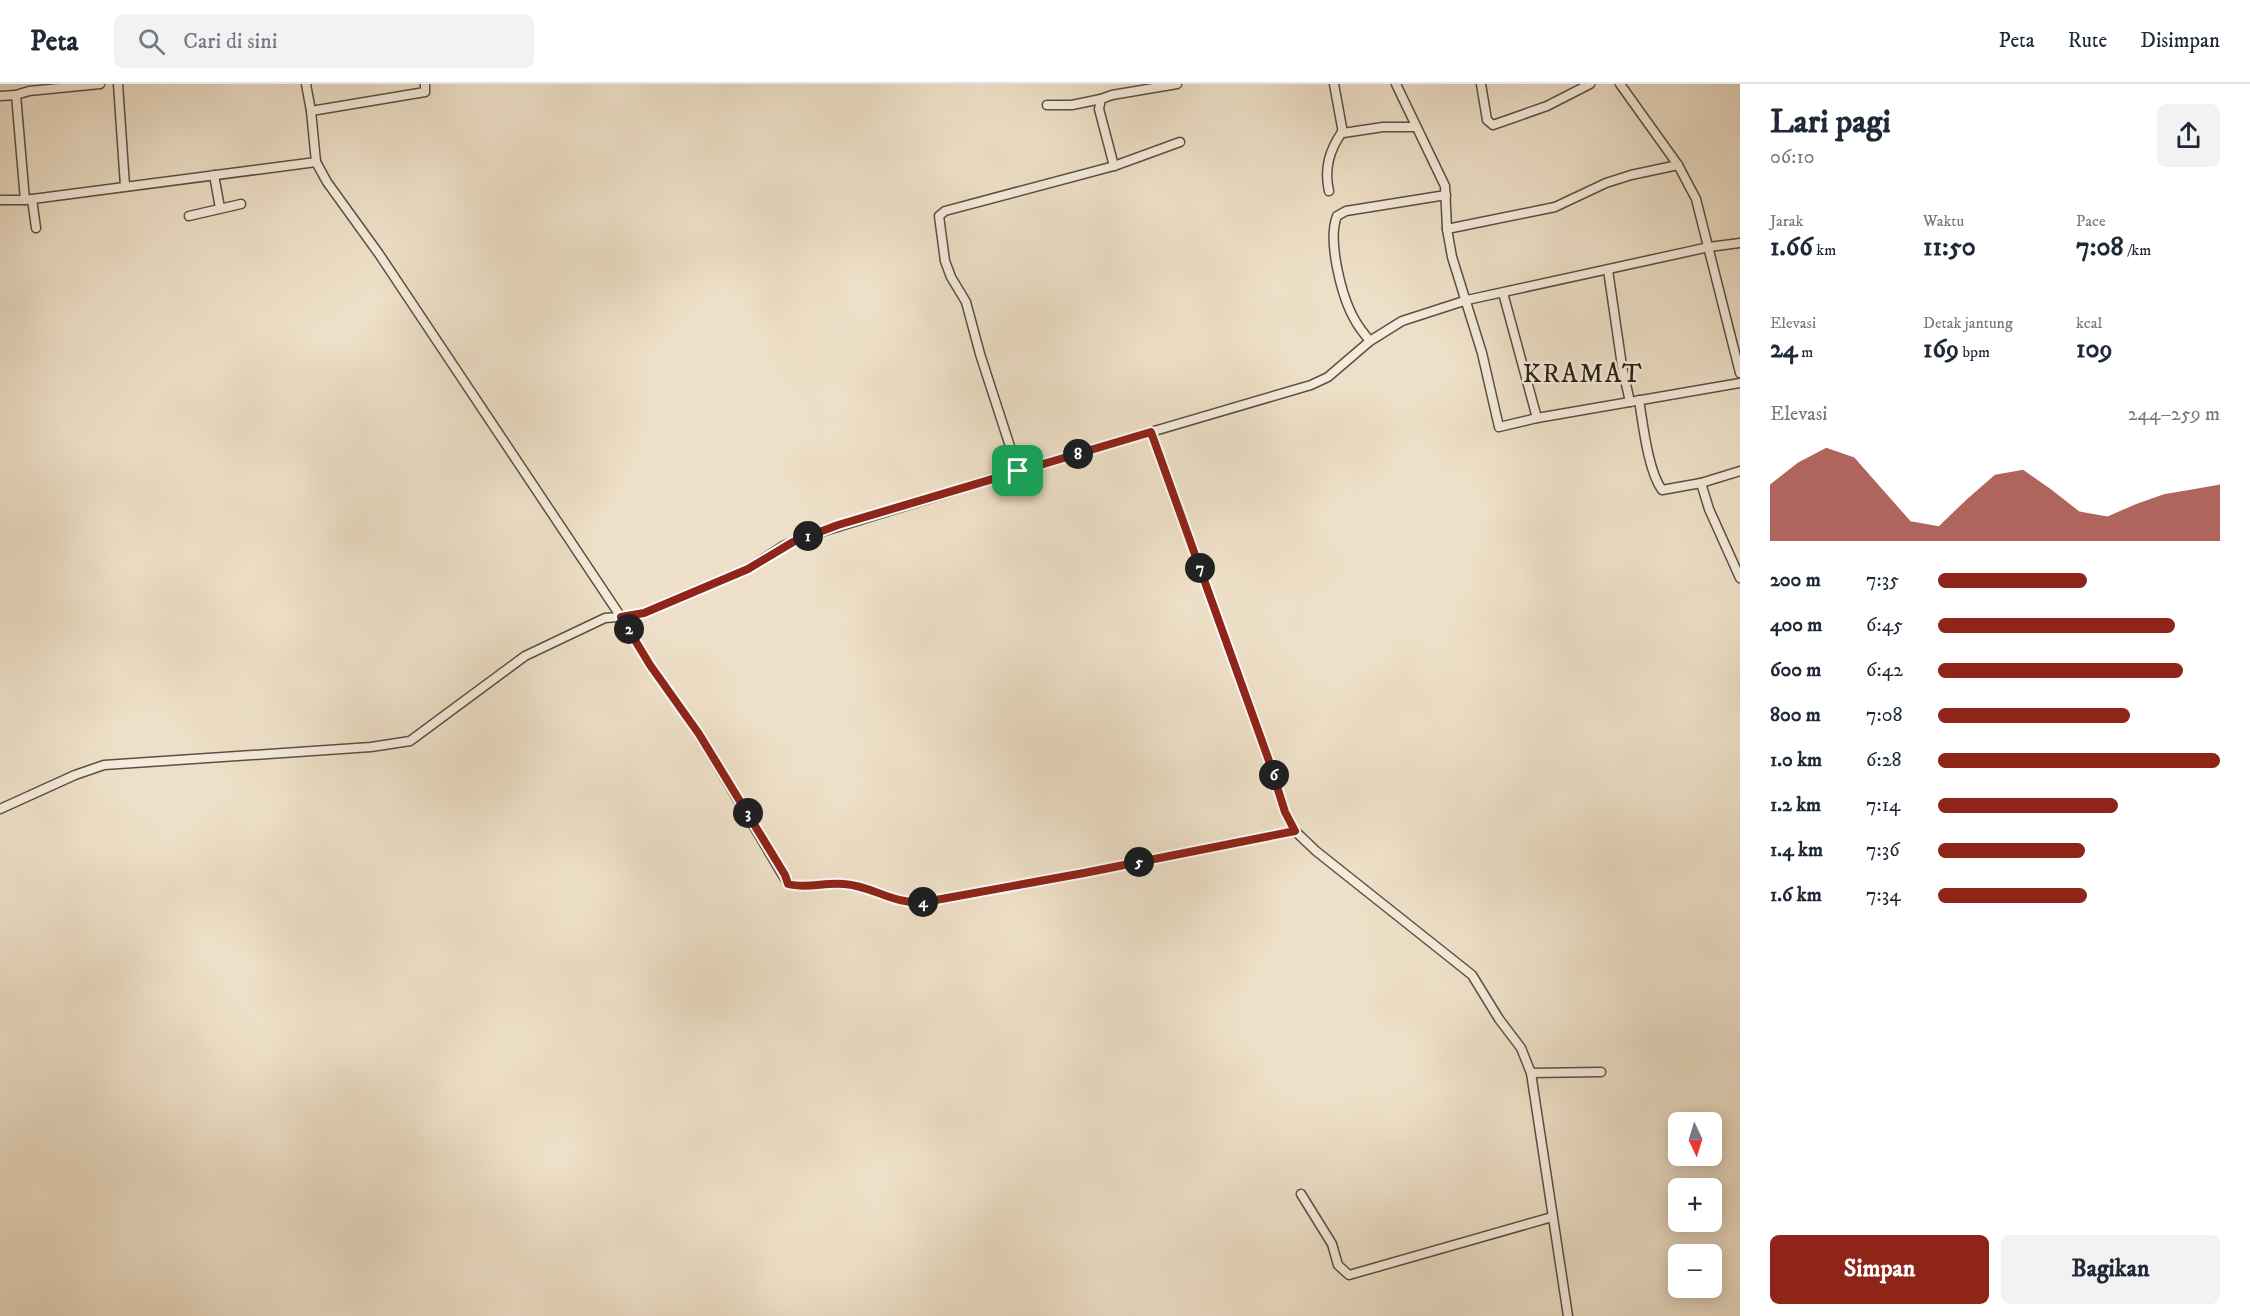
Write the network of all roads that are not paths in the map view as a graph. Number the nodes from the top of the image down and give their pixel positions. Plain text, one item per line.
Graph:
1 (100, 84) edge
2 (118, 84) edge
3 (306, 84) edge
4 (425, 84) edge
5 (1177, 84) edge
6 (1334, 84) edge
7 (1396, 84) edge
8 (1481, 84) edge
9 (1590, 84) edge
10 (1620, 84) edge
11 (16, 95) junction
12 (1, 96) edge
13 (1101, 99) junction
14 (1047, 105) dead end
15 (311, 111) junction
16 (1416, 127) junction
17 (1342, 132) junction
18 (1180, 142) dead end
19 (316, 162) junction
20 (1678, 165) junction
21 (1114, 166) junction
22 (214, 175) junction
23 (126, 186) junction
24 (1329, 191) dead end
25 (1446, 195) junction
26 (28, 199) junction
27 (0, 200) edge
28 (241, 204) dead end
29 (220, 208) junction
30 (189, 216) dead end
31 (36, 228) dead end
32 (1447, 230) junction
33 (1740, 243) edge
34 (1709, 246) junction
35 (1608, 270) junction
36 (1503, 292) junction
37 (1467, 300) junction
38 (1370, 341) junction
39 (1740, 373) edge
40 (1740, 383) edge
41 (1634, 401) junction
42 (1537, 418) junction
43 (1151, 432) junction
44 (1018, 471) junction
45 (1740, 471) edge
46 (1701, 483) junction
47 (1740, 578) edge
48 (621, 617) junction
49 (0, 809) edge
50 (1295, 831) junction
51 (1600, 1072) dead end
52 (1531, 1073) junction
53 (1301, 1194) dead end
54 (1552, 1217) junction
55 (1568, 1316) edge

1 - 11 street
2 - 23 street
3 - 15 street
4 - 15 street
5 - 13 street
6 - 17 street
7 - 16 street
8 - 9 street
10 - 20 street
11 - 12 street
11 - 26 street
13 - 14 street
13 - 21 street
15 - 19 street
16 - 17 street
16 - 25 street
17 - 24 street
18 - 21 street
19 - 22 street
19 - 48 street
20 - 32 street
20 - 34 street
21 - 44 street
22 - 23 street
22 - 29 street
23 - 26 street
25 - 32 street
25 - 38 street
26 - 27 street
26 - 31 street
28 - 29 street
29 - 30 street
32 - 37 street
33 - 34 street
34 - 35 street
34 - 39 street
35 - 36 street
35 - 41 street
36 - 37 street
36 - 42 street
37 - 38 street
37 - 42 street
38 - 43 street
40 - 41 street
41 - 42 street
41 - 46 street
43 - 44 street
43 - 50 street
44 - 48 street
45 - 46 street
46 - 47 street
48 - 49 street
48 - 50 street
50 - 52 street
51 - 52 street
52 - 54 street
53 - 54 street
54 - 55 street

